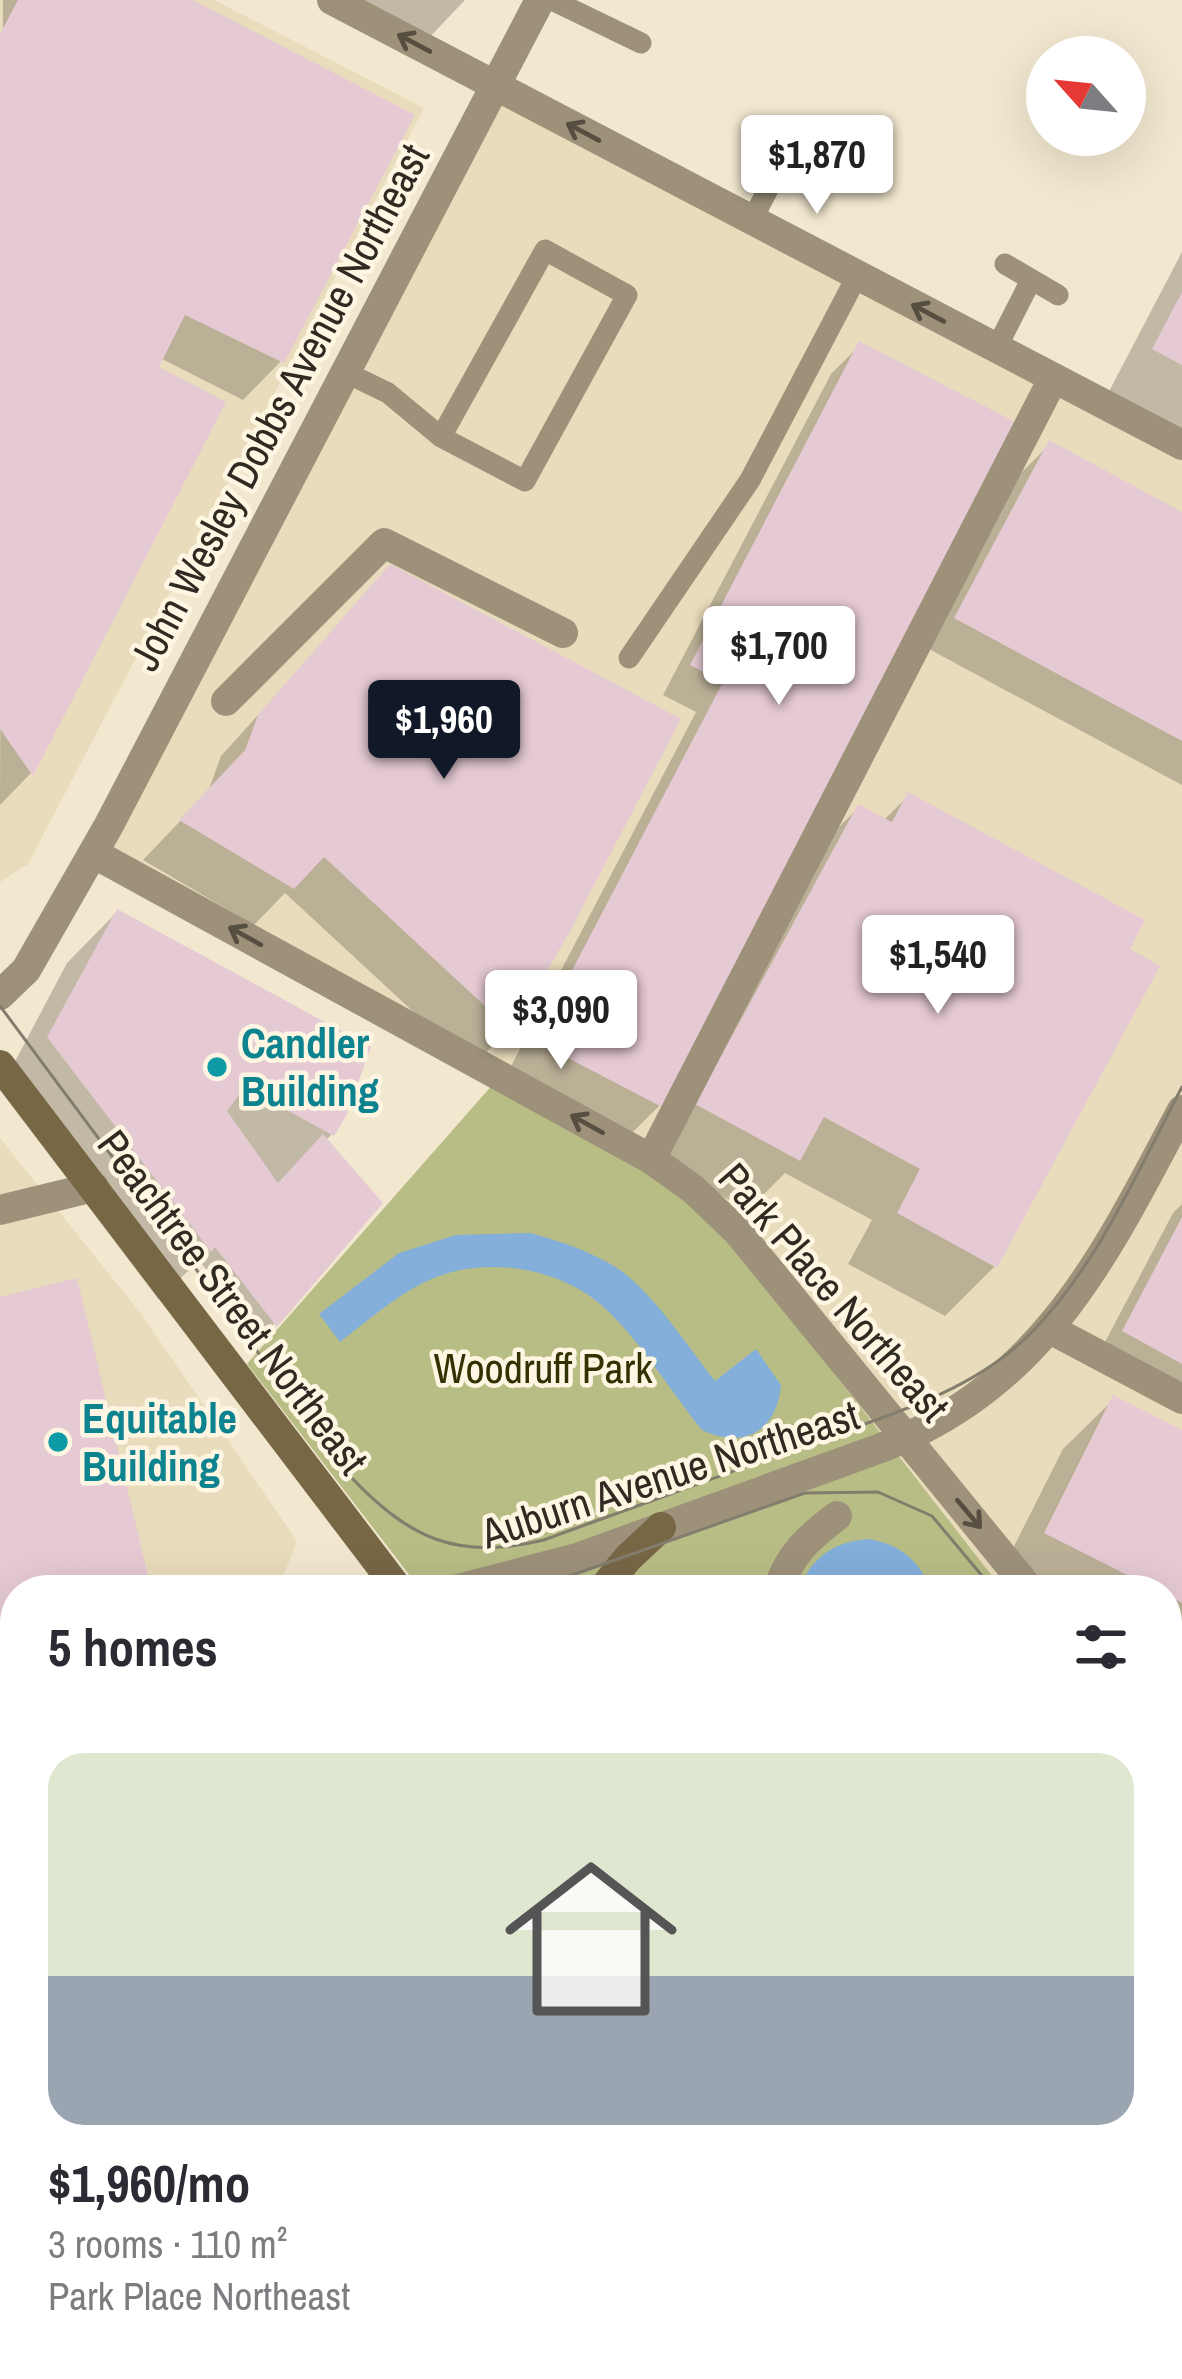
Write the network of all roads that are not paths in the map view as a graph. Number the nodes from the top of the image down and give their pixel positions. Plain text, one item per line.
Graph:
1 (332, 0) edge
2 (540, 0) edge
3 (552, 0) edge
4 (641, 43) dead end
5 (496, 86) junction
6 (801, 126) dead end
7 (752, 220) junction
8 (1005, 264) dead end
9 (857, 276) junction
10 (1031, 280) junction
11 (1058, 295) dead end
12 (996, 349) junction
13 (345, 372) junction
14 (1053, 379) junction
15 (440, 437) junction
16 (1182, 446) edge
17 (563, 633) dead end
18 (629, 658) dead end
19 (226, 701) dead end
20 (93, 853) junction
21 (0, 995) edge
22 (0, 1065) edge
23 (1182, 1110) edge
24 (651, 1159) junction
25 (94, 1187) junction
26 (0, 1210) edge
27 (1050, 1329) junction
28 (1182, 1399) edge
29 (907, 1438) junction
30 (836, 1516) dead end
31 (661, 1528) junction
32 (387, 1575) edge
33 (512, 1575) edge
34 (614, 1575) edge
35 (783, 1575) edge
36 (1018, 1575) edge

5 -> 1 street
2 - 5 street, John Wesley Dobbs Avenue Northeast
3 - 4 lane
7 -> 5 street
5 - 13 street, John Wesley Dobbs Avenue Northeast
6 - 7 lane
7 - 9 street
8 - 10 lane
12 -> 9 street
9 - 18 lane
10 - 11 lane
10 - 12 lane
12 - 14 street
13 - 15 lane
13 - 20 street, John Wesley Dobbs Avenue Northeast
14 - 16 street
14 - 24 street
15 - 15 lane
17 - 19 street
20 - 21 street, John Wesley Dobbs Avenue Northeast
24 -> 20 street, Park Place Northeast
22 - 25 main road, Peachtree Street Northeast
23 - 27 street, Auburn Avenue Northeast
24 - 29 street, Park Place Northeast
25 - 26 street
25 - 32 main road, Peachtree Street Northeast
27 - 28 street
27 - 29 street, Auburn Avenue Northeast
29 - 31 street, Auburn Avenue Northeast
29 -> 36 street, Park Place Northeast
30 - 35 street
31 - 33 street, Auburn Avenue Northeast
31 - 34 main road

